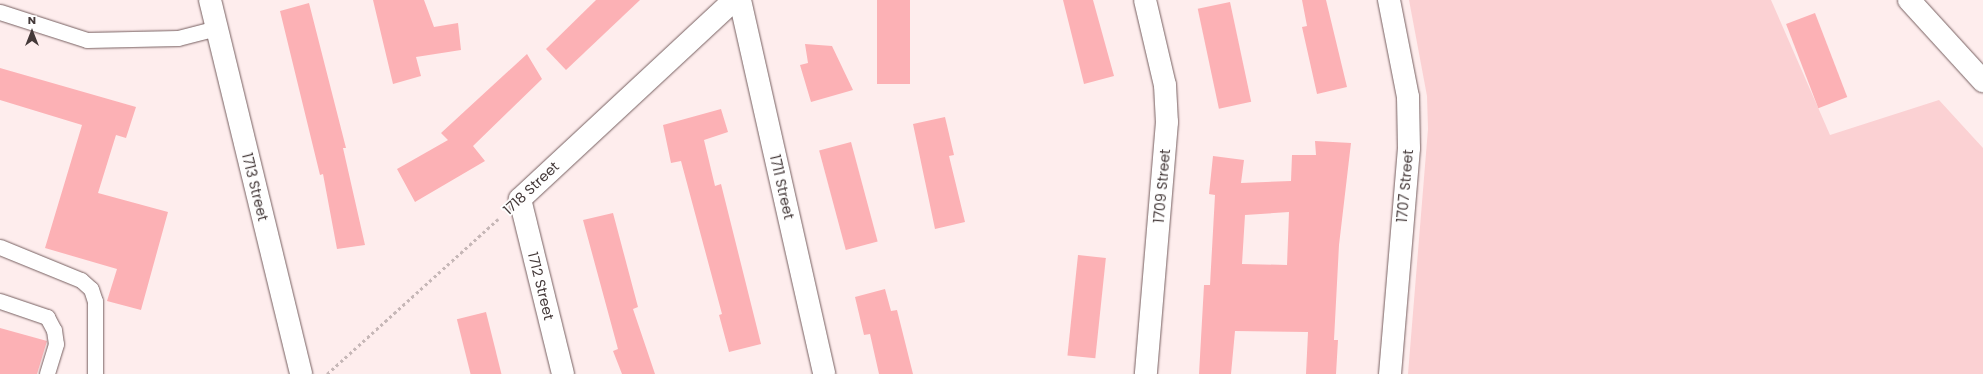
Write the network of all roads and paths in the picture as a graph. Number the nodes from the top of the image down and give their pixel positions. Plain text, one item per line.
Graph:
1 (210, 0) edge
2 (734, 0) edge
3 (740, 0) edge
4 (1146, 0) edge
5 (1389, 0) edge
6 (1909, 0) edge
7 (0, 12) edge
8 (217, 28) junction
9 (1983, 81) edge
10 (520, 199) junction
11 (0, 247) edge
12 (0, 301) edge
13 (47, 374) edge
14 (95, 374) edge
15 (301, 374) edge
16 (326, 374) edge
17 (563, 374) edge
18 (824, 374) edge
19 (1146, 374) edge
20 (1390, 374) edge

1 - 8 street, 1713 Street
2 - 10 street, 1718 Street
3 - 18 street, 1711 Street
4 - 19 street, 1709 Street
5 - 20 street, 1707 Street
6 - 9 street
7 - 8 lane
8 - 15 street, 1713 Street
10 - 16 path, 1718 Street
10 - 17 street, 1712 Street
11 - 14 lane
12 - 13 lane

